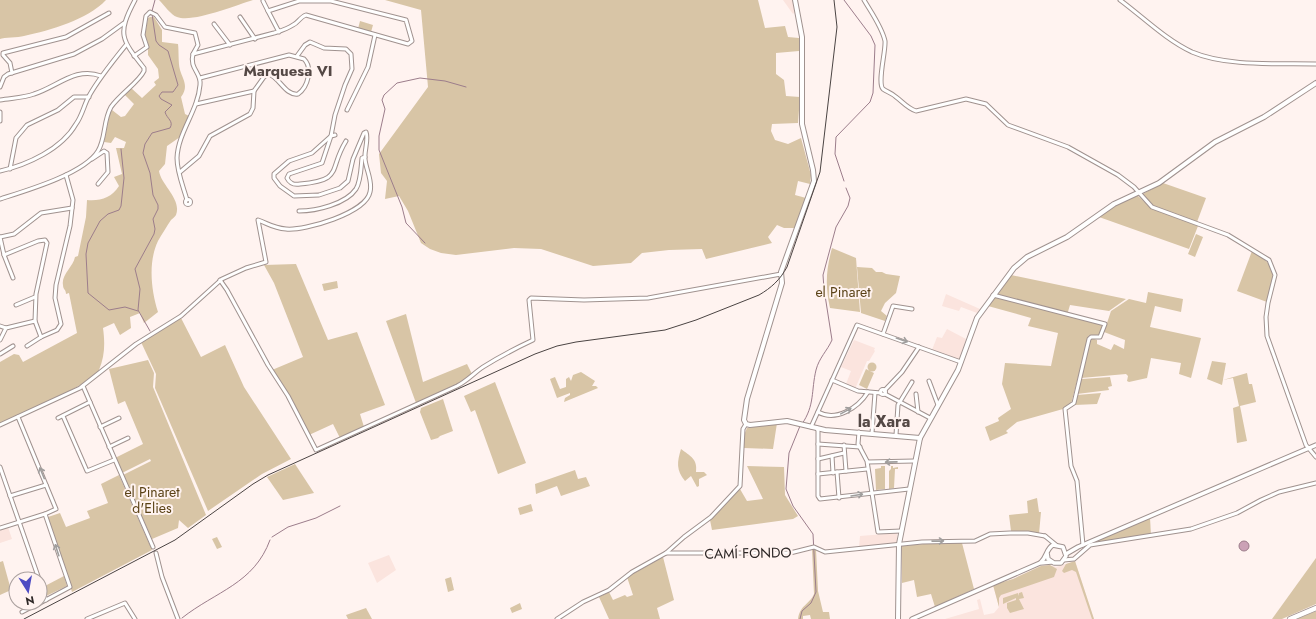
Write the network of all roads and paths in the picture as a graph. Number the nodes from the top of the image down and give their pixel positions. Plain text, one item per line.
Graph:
1 (135, 0) edge
2 (795, 0) edge
3 (864, 0) edge
4 (1120, 0) edge
5 (263, 1) edge
6 (268, 11) junction
7 (109, 13) dead end
8 (240, 17) dead end
9 (124, 23) junction
10 (214, 24) dead end
11 (278, 32) junction
12 (375, 35) junction
13 (255, 39) junction
14 (126, 45) junction
15 (230, 45) junction
16 (193, 54) junction
17 (134, 56) junction
18 (297, 56) junction
19 (1316, 64) edge
20 (12, 73) junction
21 (101, 76) junction
22 (200, 78) junction
23 (1316, 83) edge
24 (0, 87) edge
25 (254, 91) junction
26 (89, 97) junction
27 (0, 100) edge
28 (196, 104) junction
29 (347, 110) dead end
30 (0, 112) edge
31 (0, 121) edge
32 (333, 135) junction
33 (346, 141) dead end
34 (365, 156) junction
35 (90, 159) junction
36 (10, 169) junction
37 (0, 171) edge
38 (180, 172) junction
39 (66, 175) junction
40 (98, 184) dead end
41 (1138, 192) junction
42 (0, 199) edge
43 (187, 200) dead end
44 (72, 208) junction
45 (299, 211) dead end
46 (0, 237) edge
47 (4, 255) junction
48 (781, 274) junction
49 (13, 278) dead end
50 (220, 280) junction
51 (993, 295) junction
52 (35, 297) junction
53 (16, 305) dead end
54 (912, 309) dead end
55 (35, 321) junction
56 (0, 326) edge
57 (6, 328) junction
58 (883, 334) junction
59 (41, 337) junction
60 (0, 340) edge
61 (13, 346) dead end
62 (27, 346) dead end
63 (919, 347) junction
64 (0, 354) edge
65 (961, 362) junction
66 (832, 380) junction
67 (929, 381) dead end
68 (912, 382) dead end
69 (83, 386) junction
70 (858, 391) junction
71 (868, 392) junction
72 (883, 392) junction
73 (875, 393) junction
74 (916, 394) dead end
75 (862, 400) junction
76 (90, 402) junction
77 (901, 402) junction
78 (938, 405) junction
79 (818, 412) junction
80 (918, 412) junction
81 (63, 416) junction
82 (18, 417) junction
83 (58, 418) dead end
84 (119, 418) dead end
85 (930, 418) junction
86 (746, 424) junction
87 (0, 425) edge
88 (809, 426) junction
89 (100, 427) junction
90 (819, 430) junction
91 (859, 432) junction
92 (872, 433) junction
93 (896, 435) junction
94 (128, 438) dead end
95 (920, 438) junction
96 (818, 444) junction
97 (844, 445) junction
98 (1316, 445) edge
99 (109, 447) junction
100 (860, 447) junction
101 (1308, 448) junction
102 (844, 453) junction
103 (832, 456) junction
104 (1316, 456) edge
105 (818, 459) junction
106 (114, 460) junction
107 (914, 461) junction
108 (868, 462) junction
109 (0, 467) edge
110 (868, 470) junction
111 (846, 471) junction
112 (835, 473) junction
113 (818, 474) junction
114 (1316, 483) edge
115 (46, 485) junction
116 (909, 489) junction
117 (871, 493) junction
118 (10, 496) junction
119 (839, 498) junction
120 (45, 514) junction
121 (18, 522) junction
122 (0, 528) edge
123 (901, 531) junction
124 (1045, 536) junction
125 (900, 544) junction
126 (1056, 545) junction
127 (1083, 545) junction
128 (153, 547) dead end
129 (1062, 547) junction
130 (1078, 547) junction
131 (1049, 548) junction
132 (156, 553) dead end
133 (666, 553) junction
134 (1047, 553) junction
135 (1066, 554) junction
136 (1064, 560) junction
137 (1051, 562) junction
138 (1040, 563) junction
139 (36, 571) edge
140 (48, 599) edge
141 (1316, 608) edge
142 (925, 612) junction
143 (899, 617) edge
144 (87, 619) edge
145 (135, 619) edge
146 (178, 619) edge
147 (557, 619) edge
148 (912, 619) edge
149 (918, 619) edge
150 (1290, 619) edge

1 - 9 street
2 - 48 main road
3 - 41 street
4 - 19 street
5 - 6 street
6 - 11 street
6 - 12 street
7 - 20 street
8 - 13 street
9 - 14 street
9 - 20 street
10 - 15 street
11 - 12 street
11 - 13 street
12 - 29 street
13 - 15 street
14 - 17 street
14 - 21 street
15 - 16 street
16 - 17 street
16 - 22 street
17 - 35 street
18 - 22 street
18 - 25 street
18 - 32 street
20 - 24 street
21 - 26 street
21 - 27 street
22 - 28 street
23 - 41 main road
25 - 28 street
25 - 38 street
26 - 36 street
26 - 36 street
28 - 38 street
30 - 31 street
32 - 33 street
32 - 34 street
34 - 45 street
34 - 50 street
35 - 39 street
35 - 40 street
36 - 37 street
38 - 43 street
39 - 42 street
39 - 44 street
41 - 51 main road
41 - 101 street
44 - 46 street
44 - 59 street
46 - 47 street
47 - 49 street
47 - 52 street
48 - 50 street
48 - 86 main road
50 - 69 street
51 - 65 main road
51 - 127 street
52 - 53 street
52 - 55 street
54 - 58 street
55 - 57 street
55 - 59 street
56 - 57 street
57 - 60 street
58 -> 63 street
58 - 66 street
59 - 62 street
61 - 64 street
63 - 65 street
63 - 72 street
65 - 78 main road
66 - 70 street
66 - 79 street
67 - 78 street
68 - 77 street
69 - 76 street
69 - 82 street
70 - 71 street
70 - 75 street
71 - 73 street
71 - 75 street
72 - 73 street
72 - 77 street
73 - 92 street
74 - 80 street
79 -> 75 street
76 - 81 street
76 - 89 street
77 - 80 street
77 - 93 street
78 - 85 main road
79 - 88 street
80 - 85 street
81 - 83 street
81 - 106 street
82 - 87 street
115 -> 82 street
84 - 89 street
85 - 95 main road
86 - 88 main road
86 - 133 street
88 - 90 main road
89 - 99 street
90 - 91 main road
90 - 96 street
91 - 92 main road
91 - 100 street
92 - 93 main road
93 - 95 main road
94 - 99 street
95 - 107 main road
96 - 97 street
96 - 105 street
97 - 100 street
97 - 102 street
98 - 101 street
99 - 106 street
100 - 108 street
101 - 104 street
101 - 127 street
102 - 103 street
102 - 111 street
103 - 105 street
103 - 112 street
105 - 113 street
106 - 128 street
107 -> 108 street
107 - 116 main road
108 - 110 street
109 - 118 street
110 - 111 street
110 - 117 street
111 - 112 street
112 - 113 street
112 - 119 street
113 - 119 street
114 - 136 street
115 - 118 street
115 - 120 street
116 - 117 street
116 - 123 main road
119 -> 117 street
117 - 123 street
118 - 121 street
120 - 121 street
140 -> 120 street
121 - 122 street
121 - 139 street
123 - 125 main road
125 -> 124 street, CAMÍ FONDO
124 - 126 street
124 - 131 street
125 - 133 street, CAMÍ FONDO
125 - 143 main road
126 - 129 street
126 - 131 street
127 - 130 street
129 - 130 street
129 - 135 street
130 - 135 street
131 - 134 street
132 - 146 street
133 - 147 street
134 - 137 street
134 - 138 street
135 - 136 street
136 - 137 street
137 - 138 street
138 - 142 street
141 - 150 main road
142 - 148 street
142 - 149 street
144 - 145 street

